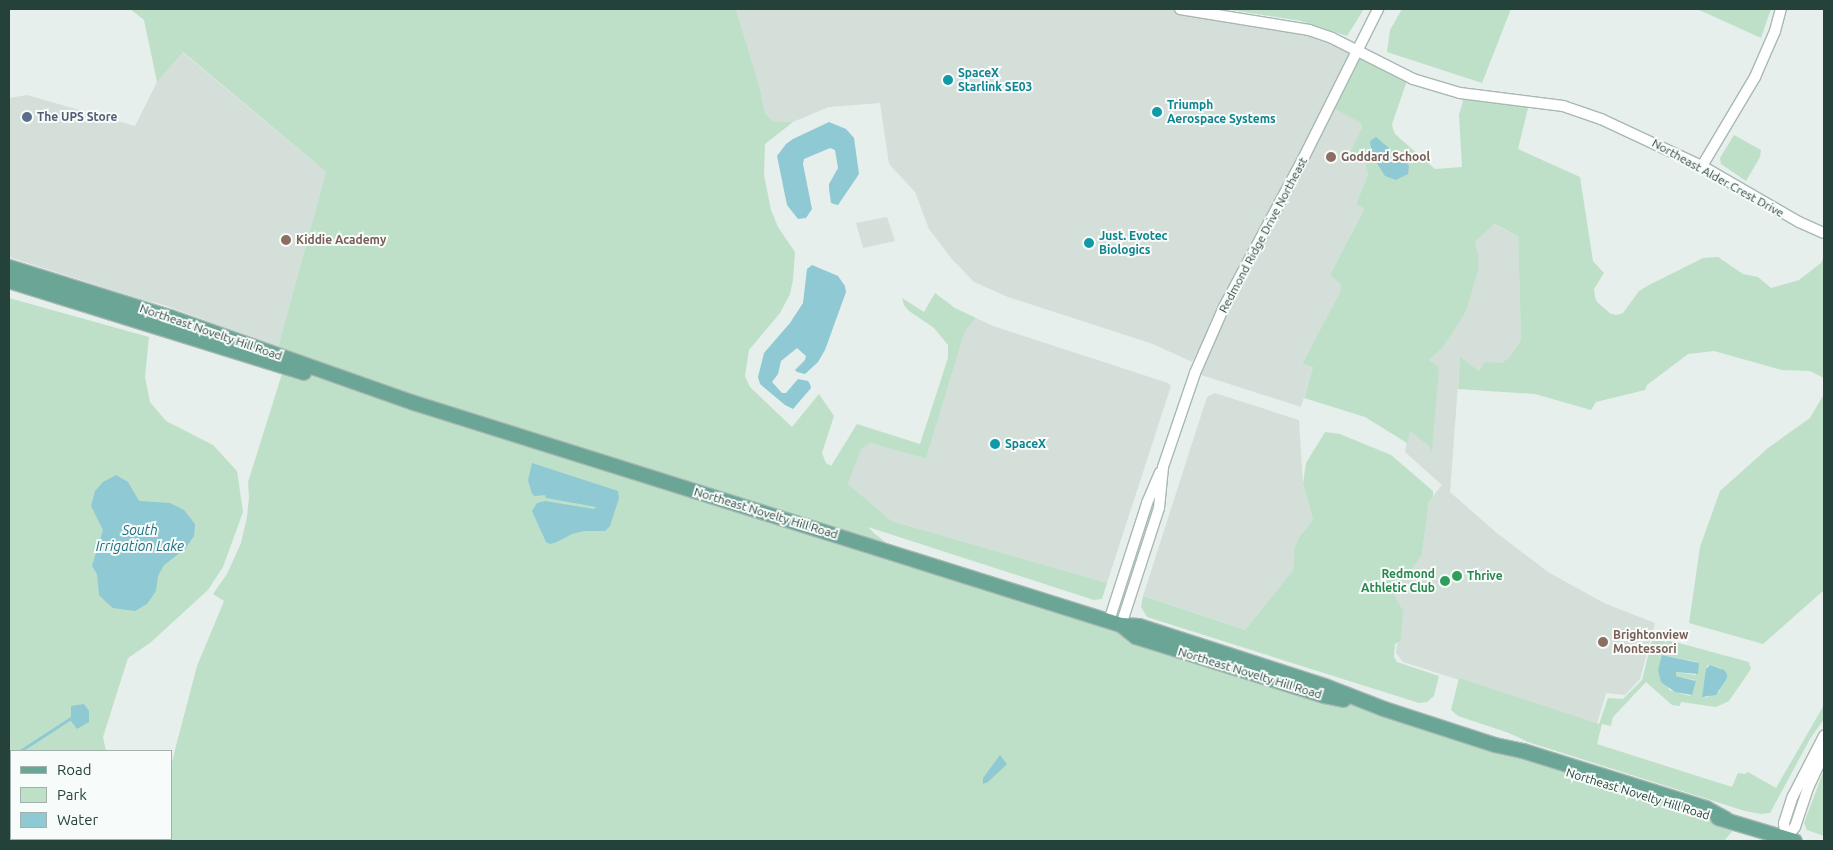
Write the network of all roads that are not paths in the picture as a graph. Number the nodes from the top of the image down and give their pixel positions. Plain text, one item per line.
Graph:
1 (1180, 9) edge
2 (1378, 9) edge
3 (1781, 9) edge
4 (1357, 50) junction
5 (1702, 166) junction
6 (1824, 233) edge
7 (9, 268) edge
8 (9, 281) edge
9 (411, 402) junction
10 (1115, 623) junction
11 (1824, 736) edge
12 (1824, 753) edge
13 (1791, 840) edge

1 - 4 street, Northeast Alder Crest Drive
2 - 4 street, Redmond Ridge Drive Northeast
3 - 5 street
4 - 5 street, Northeast Alder Crest Drive
4 - 10 street, Redmond Ridge Drive Northeast
5 - 6 street, Northeast Alder Crest Drive
7 - 9 main road, Northeast Novelty Hill Road
8 - 9 main road, Northeast Novelty Hill Road
9 - 10 main road, Northeast Novelty Hill Road
10 - 13 main road, Northeast Novelty Hill Road
11 - 13 street
12 - 13 street

